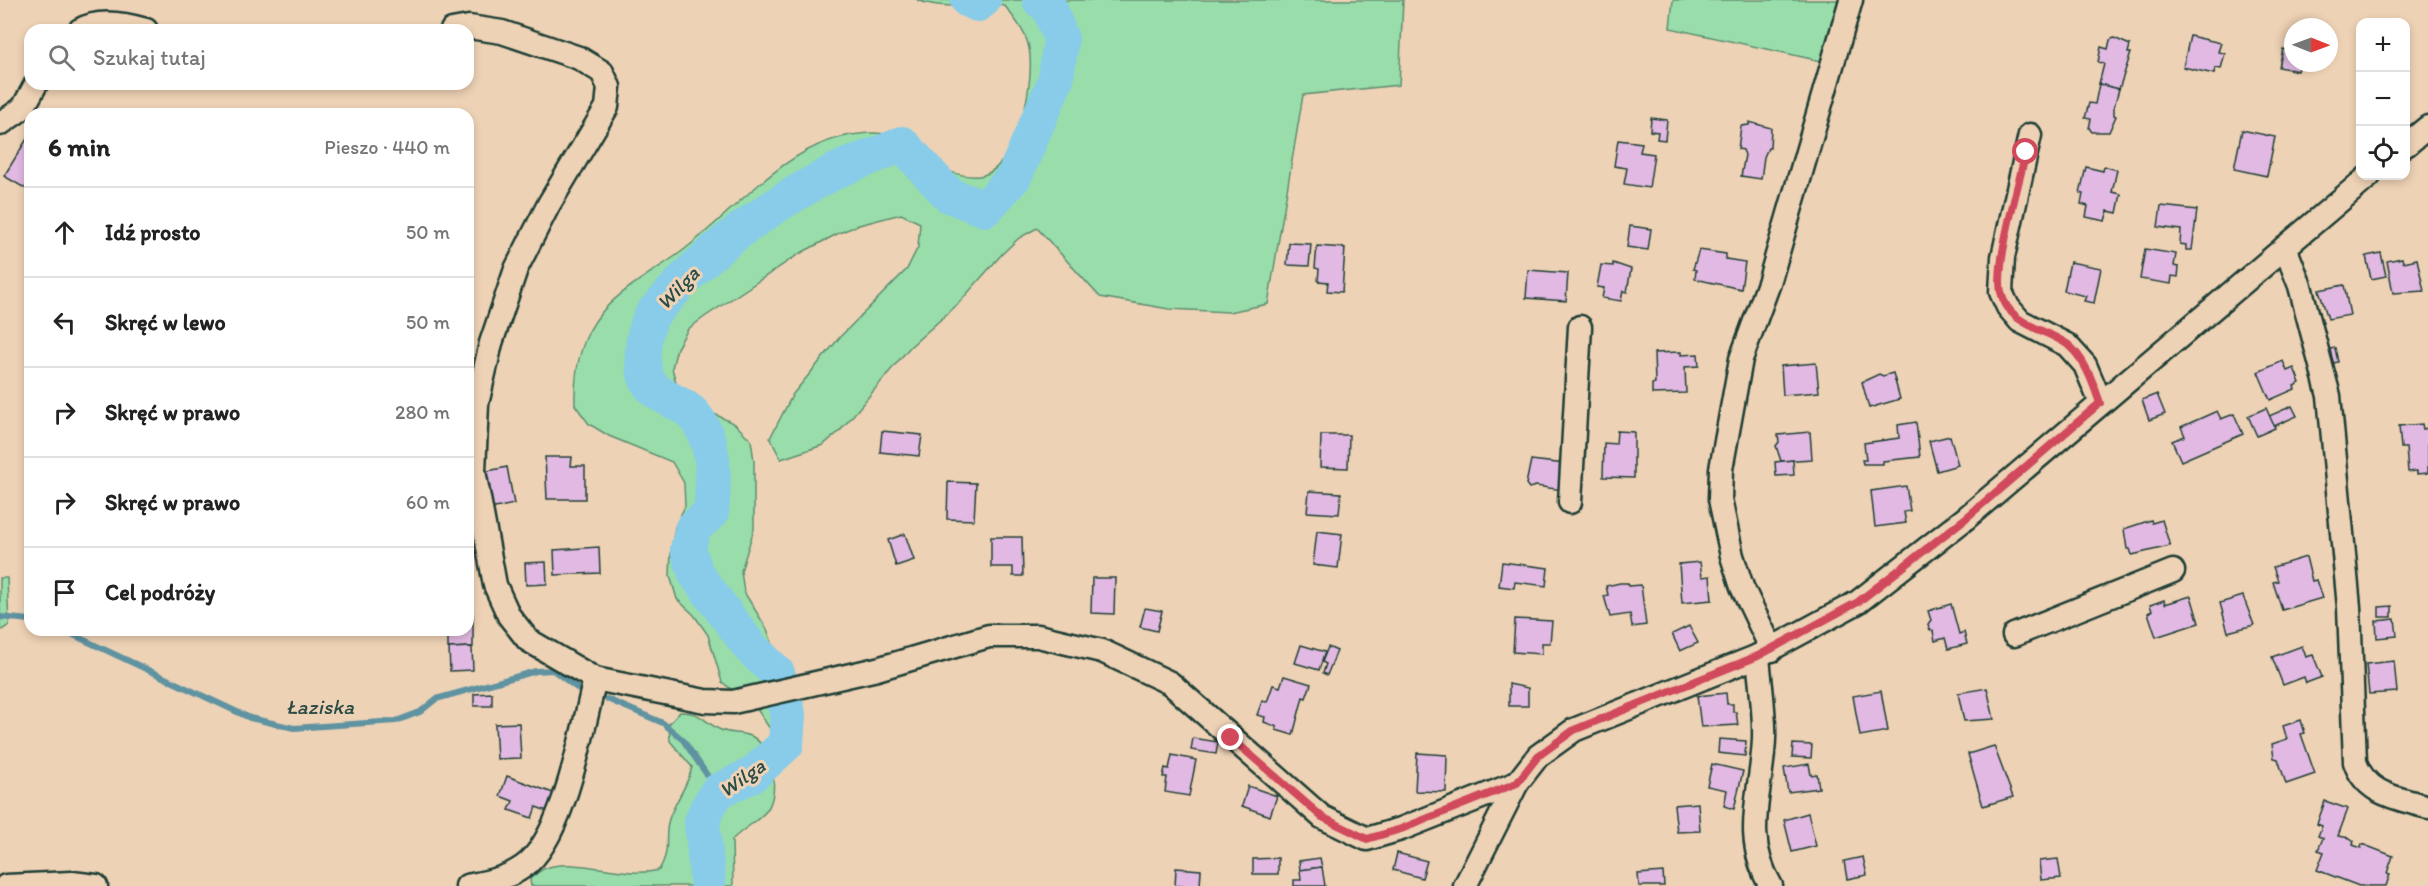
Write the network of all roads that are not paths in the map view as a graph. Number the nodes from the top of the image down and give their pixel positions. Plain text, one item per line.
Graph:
1 (1851, 0) edge
2 (474, 28) edge
3 (33, 90) edge
4 (0, 124) edge
5 (2428, 127) edge
6 (2030, 135) dead end
7 (2410, 142) edge
8 (2364, 180) edge
9 (2285, 247) junction
10 (1580, 327) dead end
11 (2100, 403) junction
12 (474, 471) edge
13 (474, 471) edge
14 (1570, 502) dead end
15 (2173, 571) dead end
16 (2014, 635) dead end
17 (1765, 653) junction
18 (595, 679) junction
19 (1517, 783) junction
20 (2428, 807) edge
21 (6, 886) edge
22 (96, 886) edge
23 (467, 886) edge
24 (1465, 886) edge
25 (1771, 886) edge

1 - 17 street
2 - 12 street
3 - 4 street
5 - 7 street
6 - 11 street
8 - 9 street
9 - 11 street
9 - 20 street
10 - 14 street
11 - 17 street
13 - 18 street
15 - 16 street
17 - 19 street
17 - 25 street
18 - 19 street
18 - 23 street
19 - 24 street
21 - 22 street

